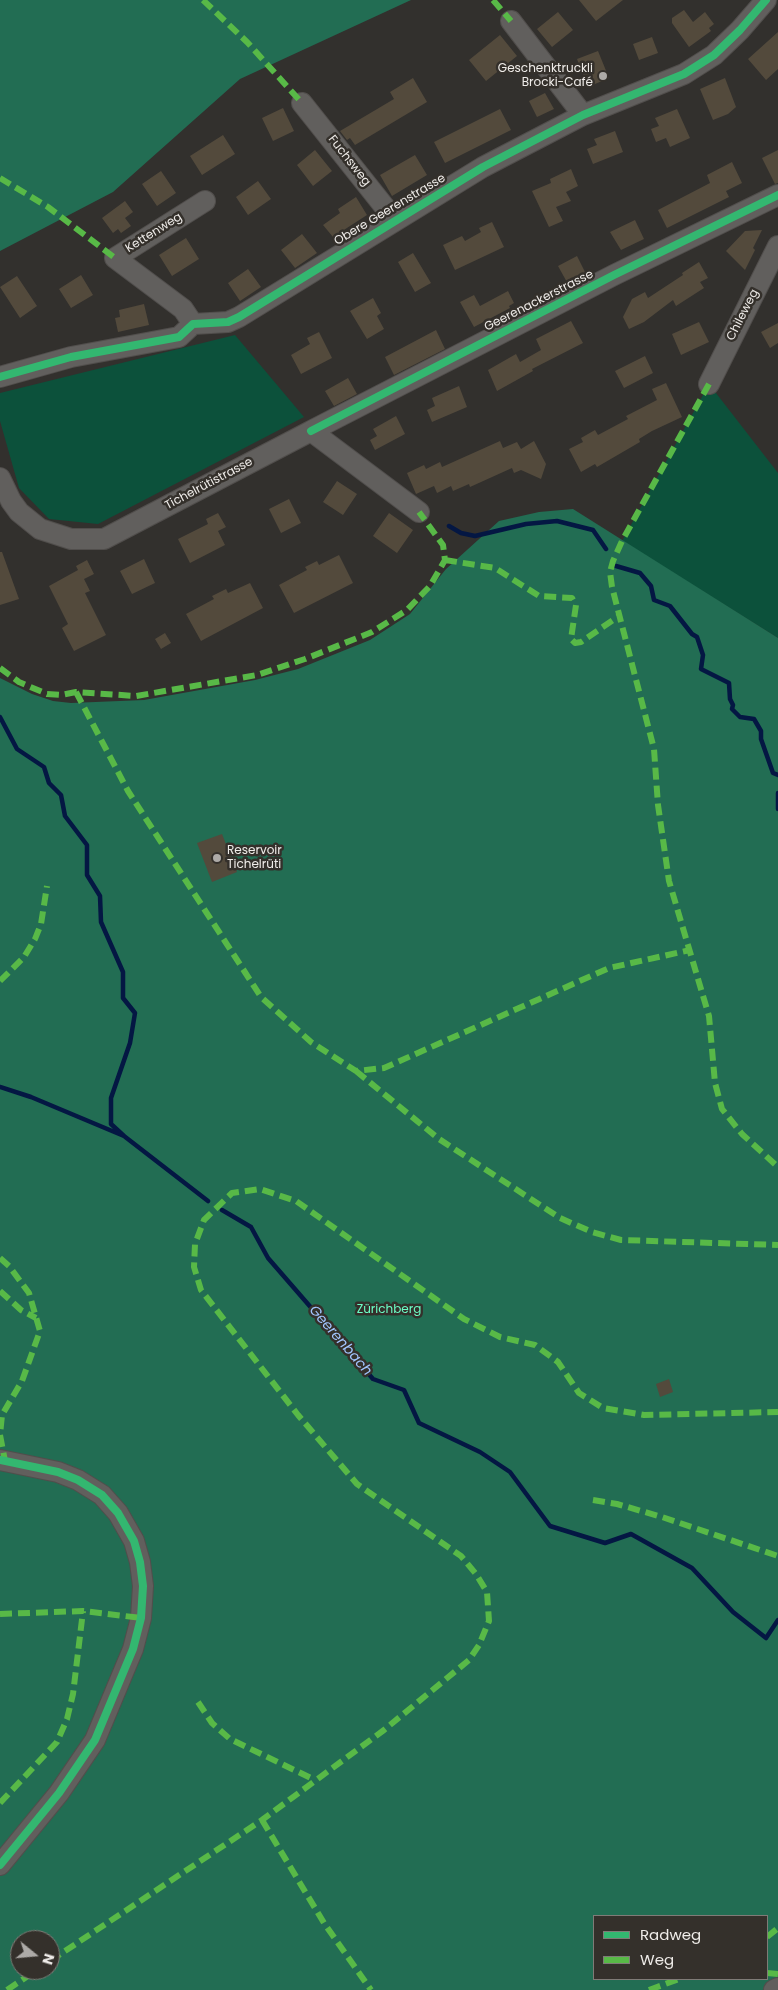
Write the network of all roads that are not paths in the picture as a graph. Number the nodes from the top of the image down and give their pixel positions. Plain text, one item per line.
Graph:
1 (766, 0) edge
2 (511, 21) dead end
3 (302, 103) dead end
4 (583, 116) junction
5 (778, 195) edge
6 (205, 200) dead end
7 (395, 220) junction
8 (778, 246) edge
9 (193, 324) junction
10 (0, 377) edge
11 (708, 384) dead end
12 (311, 431) junction
13 (0, 478) edge
14 (419, 512) dead end
15 (0, 1460) edge
16 (0, 1864) edge
17 (778, 1988) edge
18 (774, 1990) edge

1 - 4 street, Obere Geerenstrasse
2 - 4 street
3 - 7 street, Fuchsweg
4 - 7 street, Obere Geerenstrasse
5 - 12 street, Geerenackerstrasse
6 - 9 street, Kettenweg
7 - 9 street, Obere Geerenstrasse
8 - 11 street, Chileweg
9 - 10 street
12 - 13 street, Tichelrütistrasse
12 - 14 street
15 - 16 street
17 - 18 street

